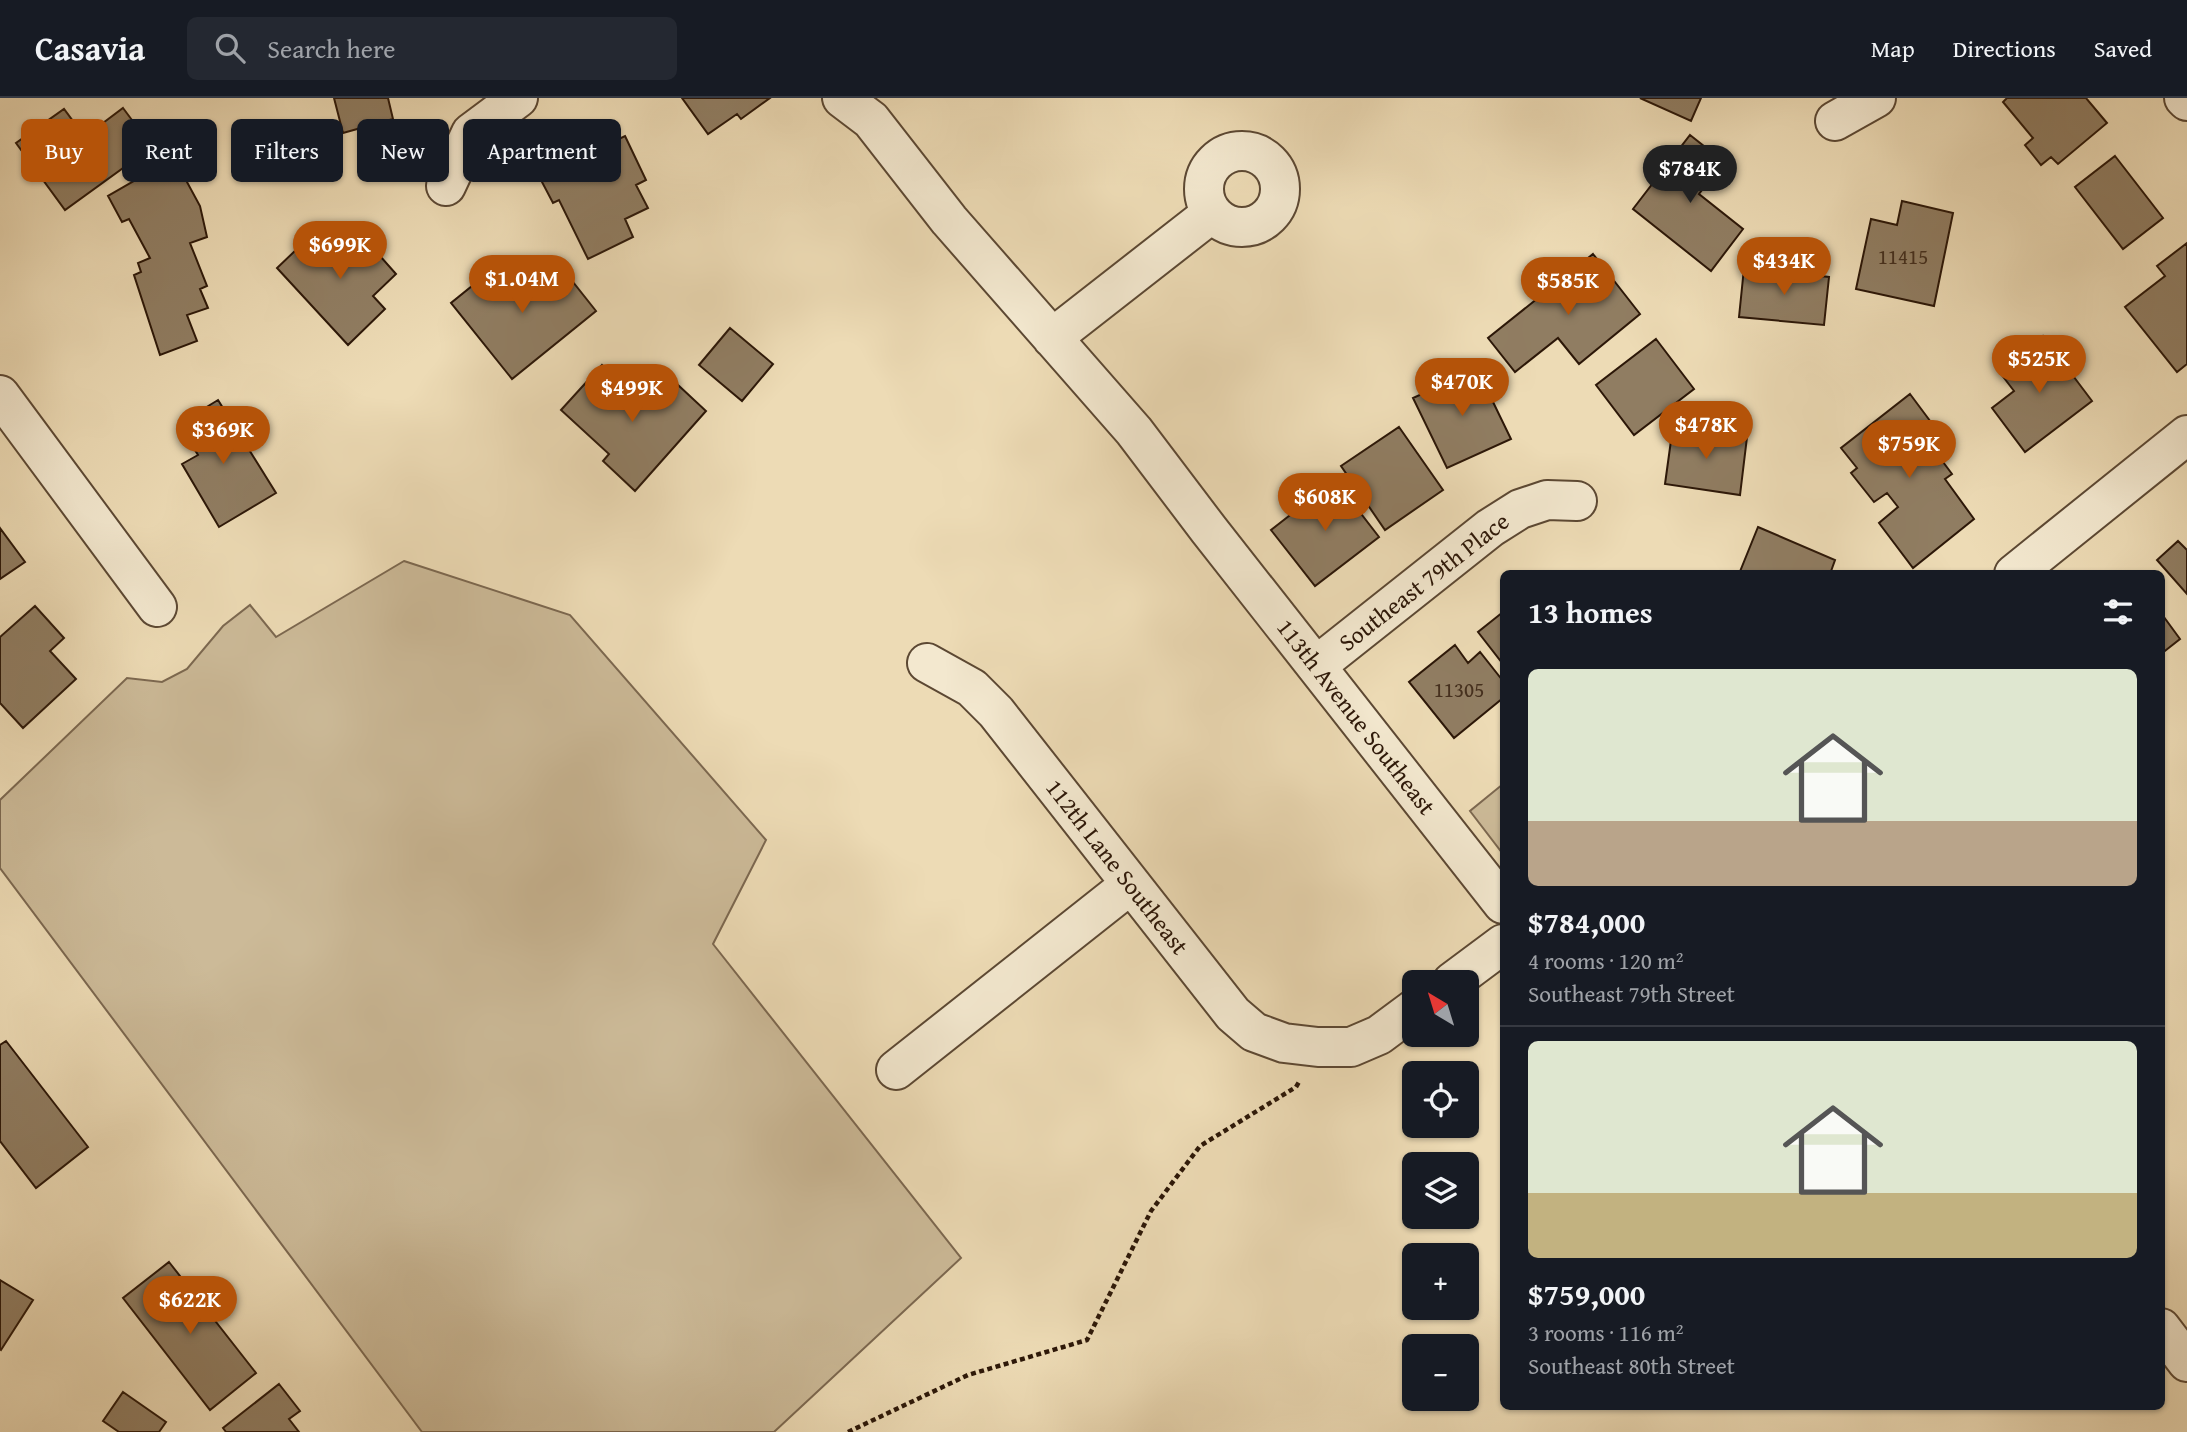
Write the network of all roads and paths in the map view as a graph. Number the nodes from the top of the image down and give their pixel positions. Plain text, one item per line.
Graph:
1 (518, 98) edge
2 (842, 98) edge
3 (1877, 98) edge
4 (1835, 121) dead end
5 (446, 186) dead end
6 (1212, 213) dead end
7 (1052, 338) junction
8 (0, 395) edge
9 (2187, 435) edge
10 (1577, 501) dead end
11 (2019, 570) edge
12 (157, 607) dead end
13 (927, 663) dead end
14 (1316, 666) junction
15 (1131, 884) junction
16 (1500, 900) edge
17 (1500, 946) edge
18 (1467, 970) edge
19 (1402, 1018) edge
20 (1318, 1047) junction
21 (896, 1070) dead end
22 (2165, 1333) edge
23 (2187, 1362) edge
24 (848, 1432) edge

1 - 5 street
2 - 7 street, 113th Avenue Southeast
3 - 4 street
6 - 7 street
7 - 14 street, 113th Avenue Southeast
8 - 12 street
9 - 11 street
10 - 14 street, Southeast 79th Place
13 - 15 street, 112th Lane Southeast
14 - 16 street, 113th Avenue Southeast
15 - 20 street, 112th Lane Southeast
15 - 21 street
17 - 18 street
19 - 20 street, 112th Lane Southeast
20 - 24 path
22 - 23 street

